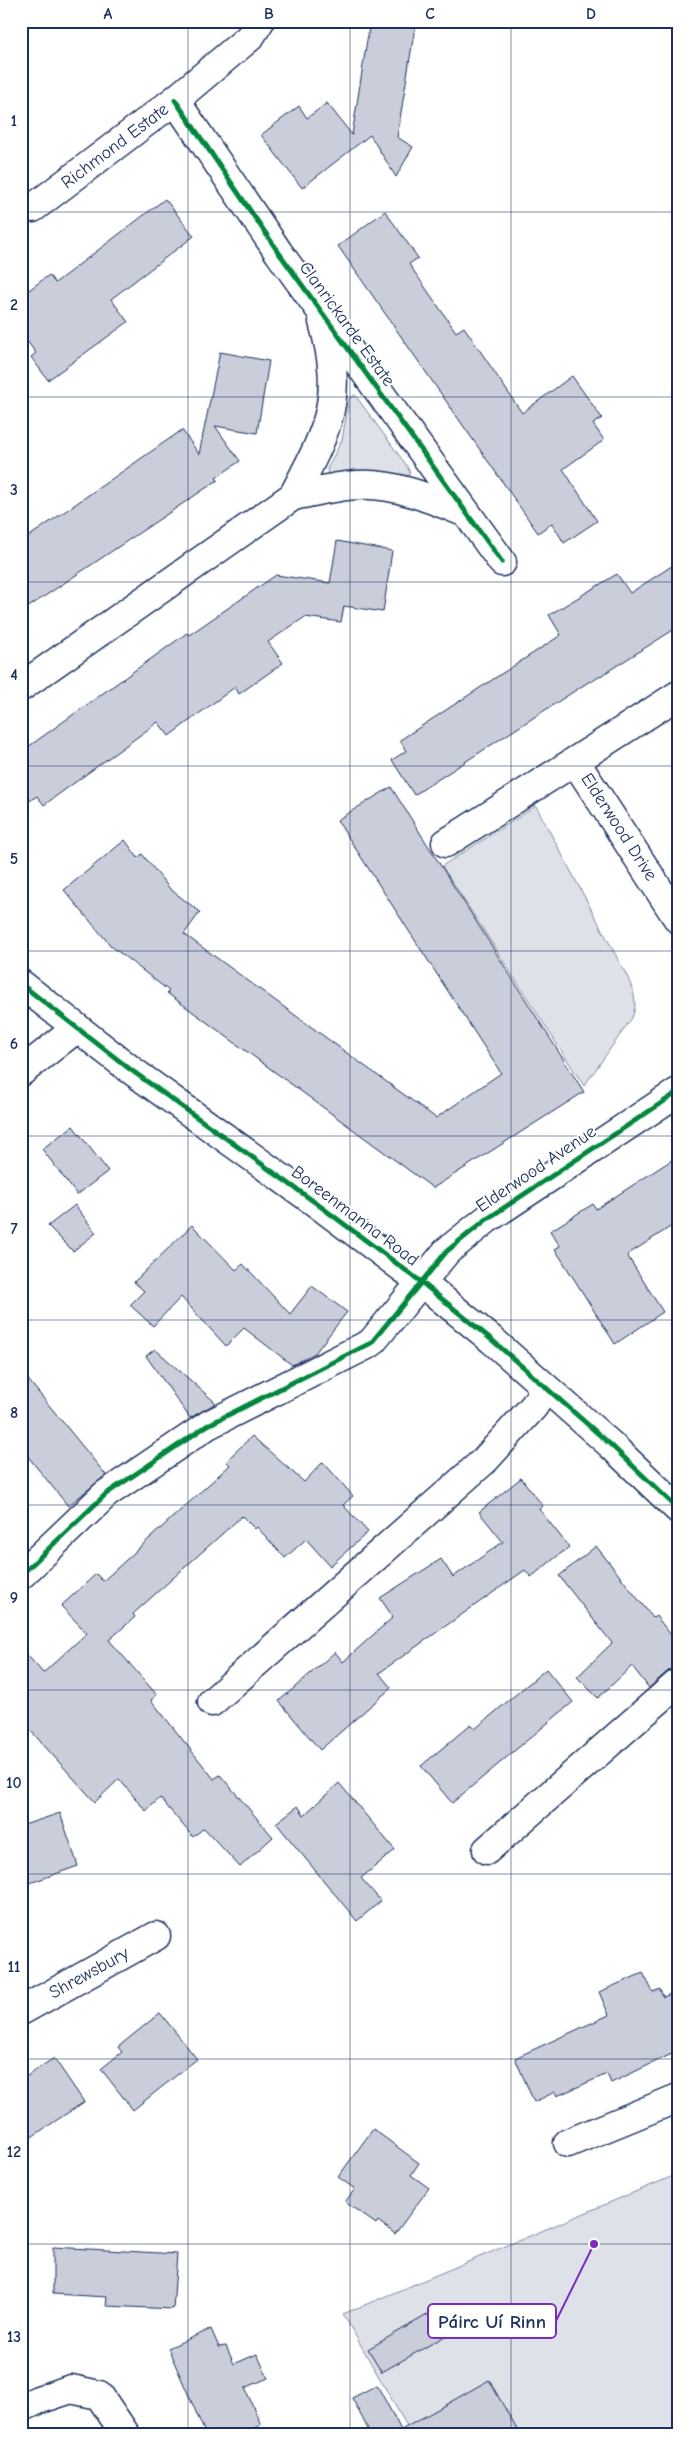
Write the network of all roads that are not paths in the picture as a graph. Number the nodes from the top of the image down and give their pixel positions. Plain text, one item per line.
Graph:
1 (260, 21) edge
2 (175, 100) junction
3 (33, 208) dead end
4 (320, 310) junction
5 (293, 496) junction
6 (466, 513) junction
7 (502, 562) dead end
8 (21, 687) edge
9 (678, 695) edge
10 (575, 760) junction
11 (446, 842) dead end
12 (678, 919) edge
13 (21, 984) edge
14 (77, 1028) junction
15 (21, 1072) edge
16 (678, 1092) edge
17 (420, 1281) junction
18 (546, 1388) junction
19 (678, 1509) edge
20 (21, 1576) edge
21 (678, 1683) edge
22 (212, 1702) dead end
23 (487, 1850) dead end
24 (156, 1936) dead end
25 (21, 2011) edge
26 (678, 2098) edge
27 (568, 2143) dead end
28 (21, 2408) edge
29 (126, 2435) edge

1 - 2 street, Richmond Estate
2 - 3 street, Richmond Estate
2 - 4 street, Clanrickarde Estate
4 - 5 street, Clanrickarde Estate
4 - 6 street, Clanrickarde Estate
5 - 6 street, Clanrickarde Estate
5 - 8 street, Clanrickarde Estate
6 - 7 street, Clanrickarde Estate
9 - 10 street, Elderwood Drive
10 - 11 street, Elderwood Drive
10 - 12 street, Elderwood Drive
13 - 14 street, Boreenmanna Road
14 - 15 street
14 - 17 street, Boreenmanna Road
16 - 17 street, Elderwood Avenue
17 - 18 street, Boreenmanna Road
17 - 20 street, Elderwood Avenue
18 - 19 street, Boreenmanna Road
18 - 22 street
21 - 23 street
24 - 25 street, Shrewsbury
26 - 27 street
28 - 29 street

